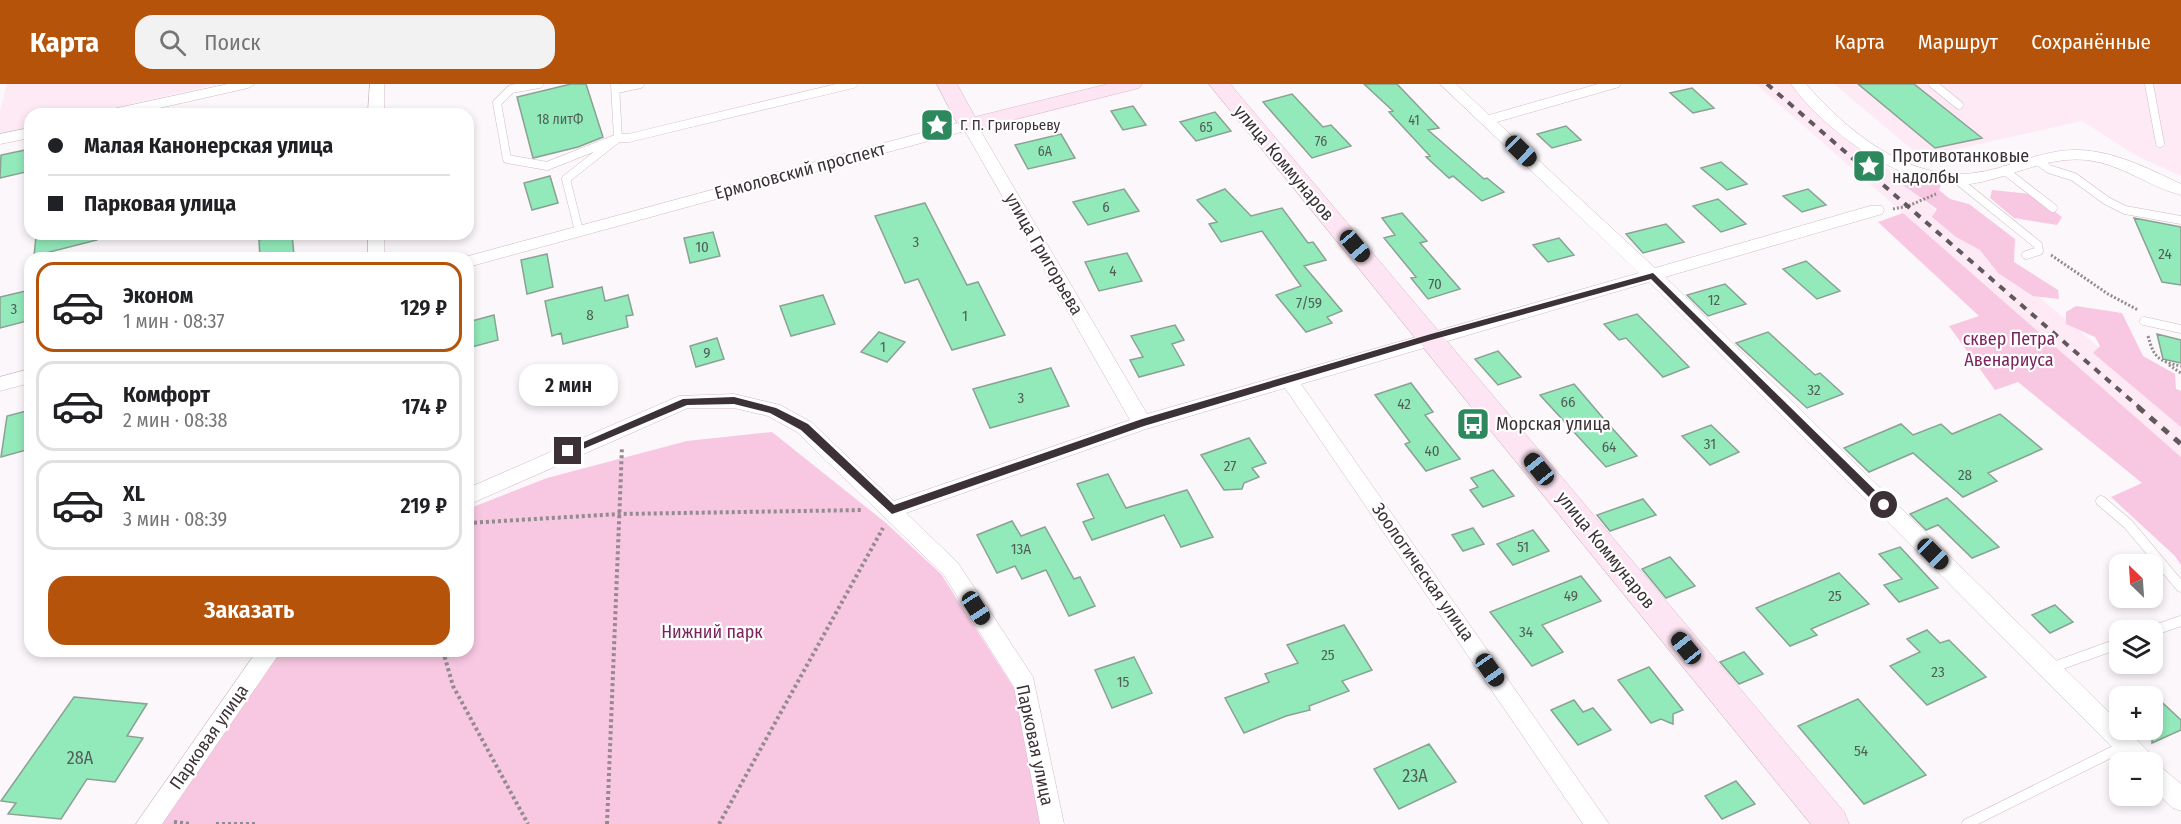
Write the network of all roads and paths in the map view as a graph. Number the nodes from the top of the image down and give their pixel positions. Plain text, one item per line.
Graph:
1 (248, 84) edge
2 (376, 84) edge
3 (539, 84) edge
4 (640, 84) edge
5 (853, 84) edge
6 (946, 84) edge
7 (1132, 84) edge
8 (1219, 84) edge
9 (1447, 84) edge
10 (1614, 84) edge
11 (1798, 84) edge
12 (1933, 84) edge
13 (2149, 84) edge
14 (616, 87) edge
15 (1959, 105) dead end
16 (140, 108) edge
17 (376, 108) edge
18 (1488, 120) junction
19 (969, 125) junction
20 (24, 134) edge
21 (618, 138) junction
22 (0, 139) edge
23 (2160, 143) dead end
24 (2037, 160) junction
25 (2004, 170) junction
26 (1956, 179) junction
27 (2181, 190) edge
28 (2053, 208) dead end
29 (1876, 210) joint
30 (2181, 220) edge
31 (579, 231) junction
32 (2040, 248) junction
33 (2026, 255) dead end
34 (474, 259) edge
35 (1653, 276) junction
36 (2144, 321) junction
37 (2181, 329) edge
38 (1431, 337) junction
39 (2166, 363) junction
40 (2181, 366) edge
41 (2181, 373) edge
42 (24, 378) edge
43 (1289, 380) junction
44 (0, 384) edge
45 (1142, 423) junction
46 (623, 428) junction
47 (474, 494) edge
48 (2101, 501) dead end
49 (892, 510) junction
50 (619, 514) junction
51 (474, 523) edge
52 (2181, 586) edge
53 (2181, 621) edge
54 (2163, 627) edge
55 (2109, 647) edge
56 (266, 657) edge
57 (445, 657) edge
58 (2048, 668) junction
59 (2126, 745) junction
60 (2133, 752) edge
61 (2163, 783) edge
62 (2181, 800) edge
63 (148, 824) edge
64 (216, 824) edge
65 (257, 824) edge
66 (528, 824) edge
67 (607, 824) edge
68 (719, 824) edge
69 (1052, 824) edge
70 (1598, 824) edge
71 (1832, 824) edge
72 (1966, 824) edge

1 - 16 street
2 - 17 street
3 - 21 lane
4 - 14 lane
5 - 21 lane
6 - 19 street, улица Григорьева
7 - 19 street, Ермоловский проспект
8 - 38 street, улица Коммунаров
9 - 18 street
10 - 18 street
11 - 26 street
12 - 15 lane
13 - 23 lane
14 - 21 lane
18 - 35 street
19 - 31 street, Ермоловский проспект
19 - 45 street, улица Григорьева
20 - 22 street
21 - 31 lane
24 - 25 street
24 - 27 street
24 - 30 lane
25 - 26 street
25 - 28 lane
26 - 29 path
26 - 32 lane
29 - 35 street
31 - 34 street, Ермоловский проспект
32 - 33 lane
32 - 36 path
35 - 38 street
35 - 58 street
36 - 37 lane
36 - 39 path
38 - 43 street
38 - 71 street, улица Коммунаров
39 - 40 path
39 - 41 path
42 - 44 street
43 - 45 street
43 - 70 street, Зоологическая улица
45 - 49 street
46 - 47 street, Парковая улица
46 - 49 street, Парковая улица
46 - 50 path
48 - 52 lane
49 - 50 path
49 - 68 path
49 - 69 street, Парковая улица
50 - 51 path
50 - 67 path
53 - 54 lane
55 - 58 lane
56 - 63 street, Парковая улица
57 - 66 path
58 - 59 street
59 - 60 street
59 - 72 lane
61 - 62 street
64 - 65 path

